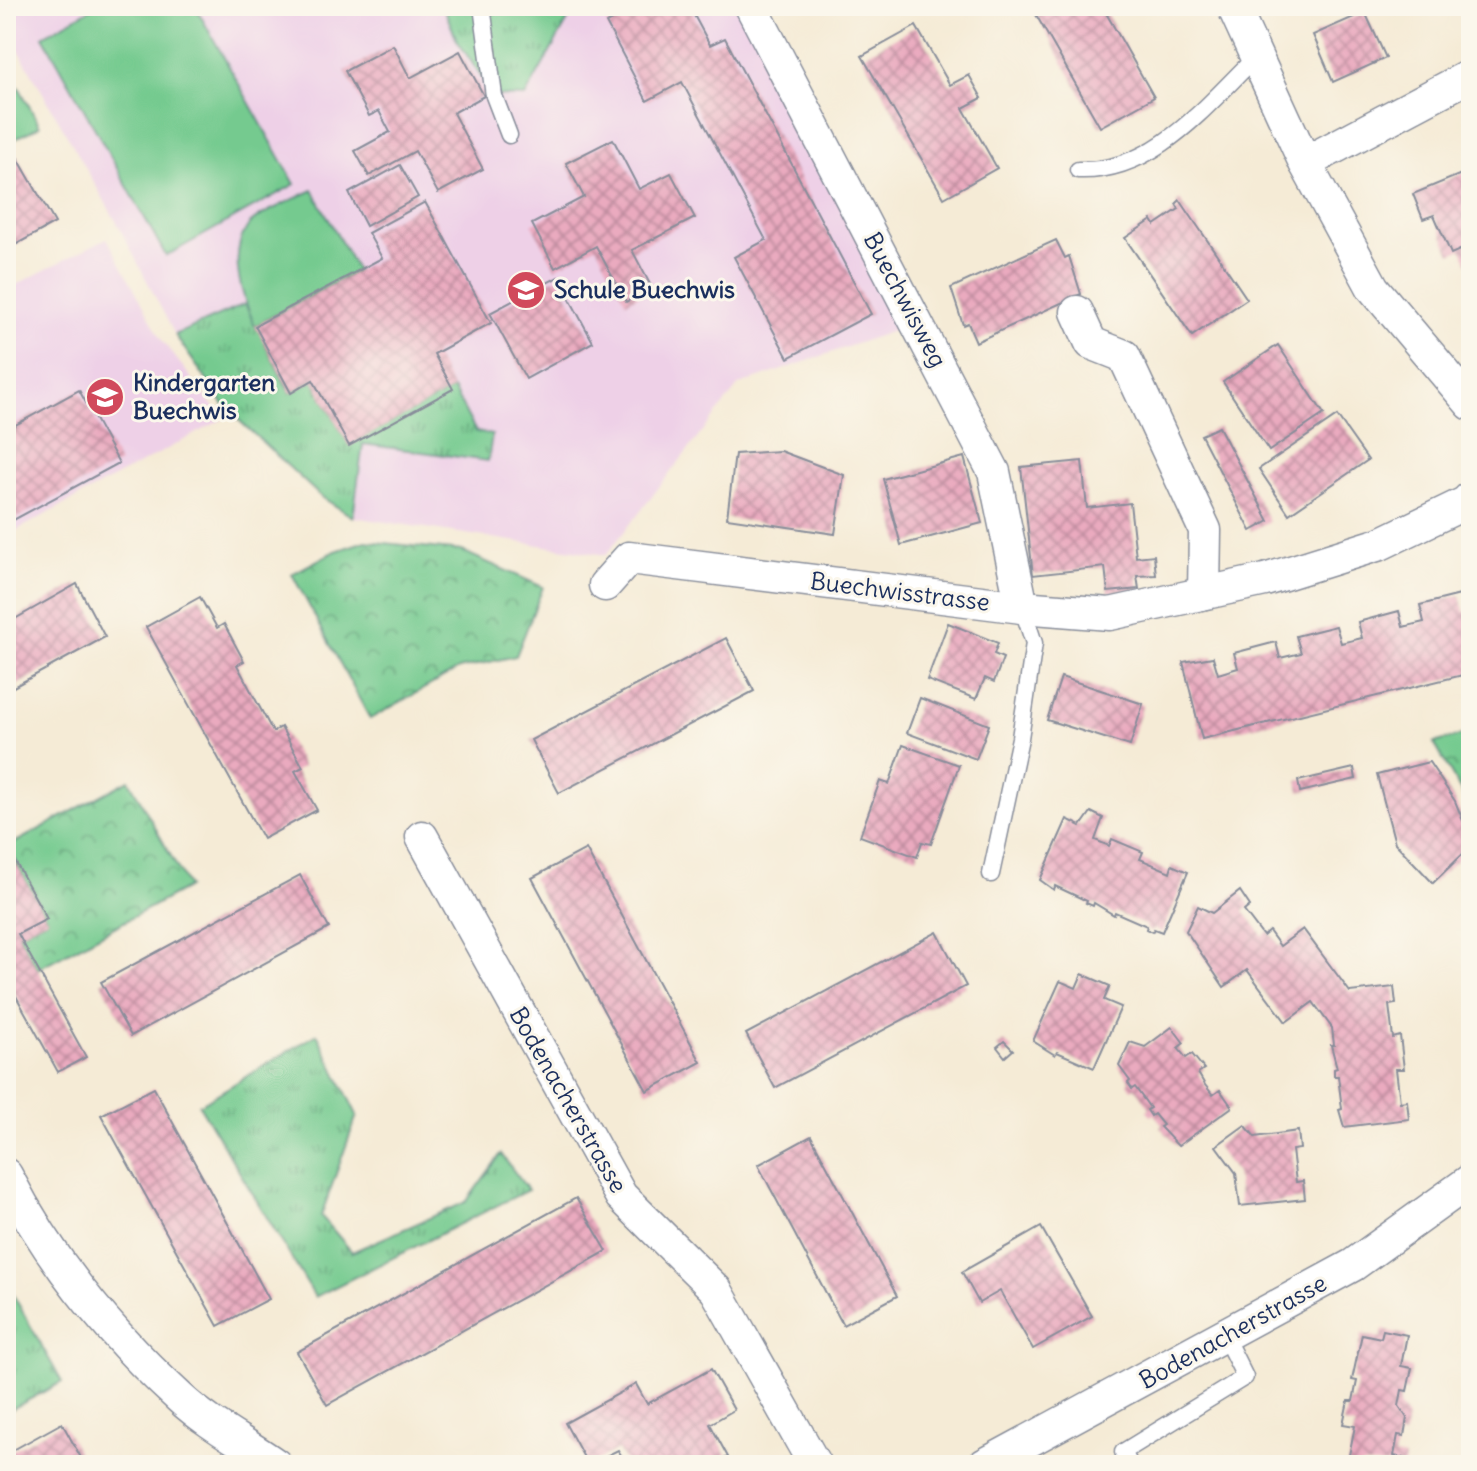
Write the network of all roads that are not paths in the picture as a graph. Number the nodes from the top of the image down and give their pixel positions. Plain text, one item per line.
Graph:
1 (482, 6) edge
2 (751, 6) edge
3 (1233, 6) edge
4 (1257, 56) junction
5 (1471, 75) edge
6 (509, 135) dead end
7 (1305, 163) junction
8 (1078, 170) dead end
9 (1077, 312) dead end
10 (1471, 404) edge
11 (1471, 497) edge
12 (605, 585) dead end
13 (1204, 593) junction
14 (1022, 607) junction
15 (422, 837) dead end
16 (991, 874) dead end
17 (1471, 1180) edge
18 (10, 1195) edge
19 (1225, 1337) junction
20 (276, 1465) edge
21 (815, 1465) edge
22 (984, 1465) edge
23 (1130, 1465) edge

1 - 6 lane
2 - 14 street, Buechwisweg
3 - 4 street
4 - 7 street
4 - 8 lane
5 - 7 street
7 - 10 street
9 - 13 street
11 - 13 street, Buechwisstrasse
12 - 14 street, Buechwisstrasse
13 - 14 street, Buechwisstrasse
14 - 16 lane
15 - 21 street, Bodenacherstrasse
17 - 19 street, Bodenacherstrasse
18 - 20 street
19 - 22 street, Bodenacherstrasse
19 - 23 lane

